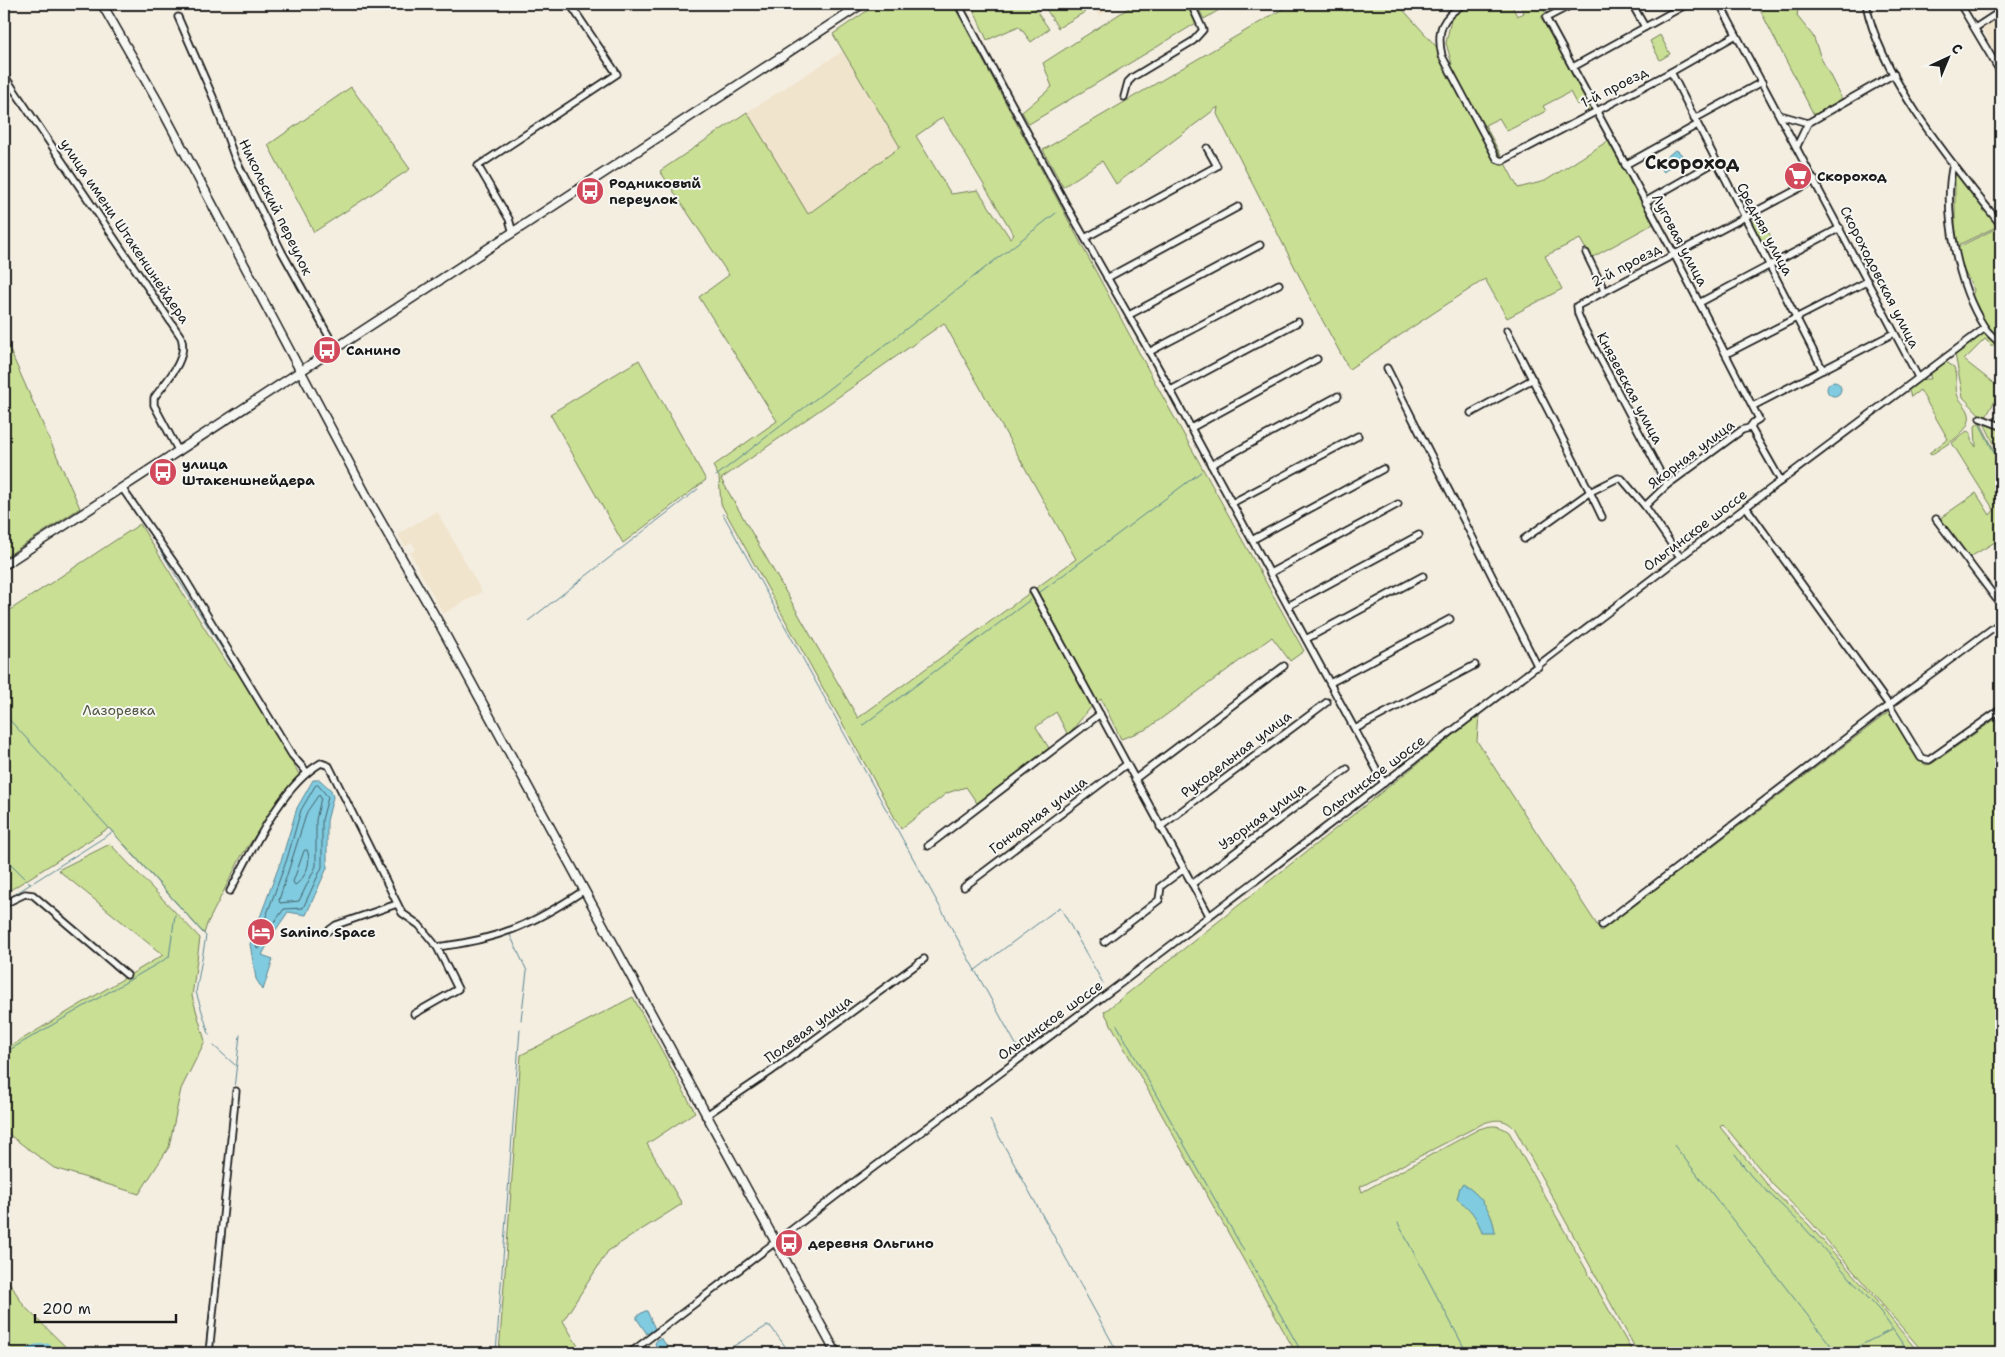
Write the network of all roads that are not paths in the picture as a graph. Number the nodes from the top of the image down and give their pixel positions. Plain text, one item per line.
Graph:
1 (102, 4) edge
2 (570, 4) edge
3 (862, 4) edge
4 (958, 4) edge
5 (1191, 4) edge
6 (1464, 4) edge
7 (1573, 4) edge
8 (1632, 4) edge
9 (1687, 4) edge
10 (1720, 4) edge
11 (1866, 4) edge
12 (1960, 4) edge
13 (2001, 12) edge
14 (178, 17) dead end
15 (1645, 27) junction
16 (1974, 28) junction
17 (1736, 34) junction
18 (1573, 67) junction
19 (1671, 72) junction
20 (2001, 73) edge
21 (4, 74) edge
22 (1894, 74) junction
23 (1762, 82) junction
24 (1124, 97) dead end
25 (1596, 110) junction
26 (1780, 115) junction
27 (1695, 122) junction
28 (1808, 123) junction
29 (1797, 146) junction
30 (1207, 148) dead end
31 (1716, 162) junction
32 (1953, 164) junction
33 (1625, 165) junction
34 (1815, 180) junction
35 (1645, 202) junction
36 (1238, 207) dead end
37 (1744, 218) junction
38 (2001, 225) edge
39 (1840, 228) junction
40 (513, 233) junction
41 (1085, 238) junction
42 (1260, 245) dead end
43 (1586, 253) dead end
44 (1674, 254) junction
45 (1771, 267) junction
46 (1107, 278) junction
47 (1868, 281) junction
48 (1279, 284) dead end
49 (1604, 290) junction
50 (1580, 303) joint
51 (1699, 303) junction
52 (1129, 315) junction
53 (1797, 318) junction
54 (1298, 322) dead end
55 (1985, 328) junction
56 (1507, 330) dead end
57 (1894, 333) junction
58 (2001, 344) edge
59 (336, 349) junction
60 (1149, 352) junction
61 (1726, 354) junction
62 (1317, 359) dead end
63 (1387, 368) dead end
64 (1823, 370) junction
65 (301, 371) junction
66 (1918, 377) junction
67 (1533, 379) junction
68 (1170, 390) junction
69 (1338, 396) dead end
70 (1753, 406) junction
71 (1471, 413) dead end
72 (1980, 418) dead end
73 (1754, 422) junction
74 (2001, 426) edge
75 (1191, 428) junction
76 (1358, 436) dead end
77 (179, 452) junction
78 (1211, 464) junction
79 (1383, 469) dead end
80 (1781, 481) junction
81 (1666, 485) junction
82 (122, 488) junction
83 (1590, 492) junction
84 (1232, 503) junction
85 (1398, 504) dead end
86 (1645, 506) junction
87 (1746, 507) junction
88 (1602, 517) dead end
89 (1936, 519) dead end
90 (1419, 535) dead end
91 (1524, 539) dead end
92 (1252, 540) junction
93 (1681, 556) junction
94 (4, 565) edge
95 (1270, 573) junction
96 (1422, 576) dead end
97 (1033, 591) dead end
98 (2001, 605) edge
99 (1288, 606) junction
100 (1450, 619) dead end
101 (2001, 622) edge
102 (1306, 639) junction
103 (1475, 664) dead end
104 (1284, 666) dead end
105 (1538, 667) junction
106 (1330, 683) junction
107 (1327, 702) dead end
108 (1889, 704) junction
109 (2001, 709) edge
110 (1100, 714) junction
111 (1354, 729) junction
112 (1127, 764) junction
113 (1347, 769) dead end
114 (306, 771) junction
115 (1135, 779) junction
116 (1384, 783) junction
117 (1160, 826) junction
118 (928, 846) dead end
119 (1184, 869) junction
120 (1192, 884) junction
121 (964, 887) dead end
122 (230, 891) dead end
123 (583, 891) junction
124 (4, 904) edge
125 (398, 904) junction
126 (1208, 915) junction
127 (1602, 925) dead end
128 (328, 931) dead end
129 (1104, 942) dead end
130 (437, 947) junction
131 (924, 959) dead end
132 (127, 976) dead end
133 (414, 1014) dead end
134 (236, 1090) dead end
135 (705, 1116) junction
136 (775, 1242) junction
137 (209, 1353) edge
138 (630, 1353) edge
139 (836, 1353) edge

1 - 65 street
2 - 40 street
3 - 40 street
4 - 41 street
5 - 24 street
6 - 25 street, 1-й проезд
7 - 18 street, Луговая улица
8 - 15 street
9 - 15 street
10 - 17 street, Скороходовская улица
11 - 22 street
12 - 16 street
13 - 16 street
14 - 59 street, Никольский переулок
15 - 18 street
16 - 20 street
17 - 19 street, 1-й проезд
17 - 23 street, Скороходовская улица
18 - 25 street, Луговая улица
19 - 25 street, 1-й проезд
19 - 27 street, Средняя улица
21 - 77 street, улица имени Штакеншнейдера
22 - 28 street
22 - 32 street
23 - 26 street, Скороходовская улица
23 - 27 street
25 - 33 street, Луговая улица
26 - 28 street
26 - 29 street, Скороходовская улица
27 - 31 street, Средняя улица
27 - 33 street
28 - 29 street
29 - 34 street, Скороходовская улица
30 - 41 street
31 - 35 street
31 - 37 street, Средняя улица
32 - 38 street
32 - 55 street
33 - 35 street, Луговая улица
34 - 37 street, 2-й проезд
34 - 39 street, Скороходовская улица
35 - 44 street, Луговая улица
36 - 46 street
37 - 44 street, 2-й проезд
37 - 45 street, Средняя улица
39 - 45 street
39 - 47 street, Скороходовская улица
40 - 59 street
41 - 46 street
42 - 52 street
43 - 49 street
44 - 49 street, 2-й проезд
44 - 51 street, Луговая улица
45 - 51 street
45 - 53 street, Средняя улица
46 - 52 street
47 - 53 street
47 - 57 street, Скороходовская улица
48 - 60 street
49 - 50 street, 2-й проезд
50 - 81 street, Князевская улица
51 - 61 street, Луговая улица
52 - 60 street
53 - 61 street
53 - 64 street, Средняя улица
54 - 68 street
55 - 58 street
55 - 66 street, Ольгинское шоссе
56 - 67 street
57 - 64 street
57 - 66 street, Скороходовская улица
59 - 65 street
60 - 68 street
61 - 70 street, Луговая улица
62 - 75 street
63 - 105 street
64 - 70 street
65 - 77 street
65 - 123 street
66 - 80 street, Ольгинское шоссе
67 - 71 street
67 - 83 street
68 - 75 street
69 - 78 street
70 - 73 street, Луговая улица
72 - 74 street
73 - 80 street, Луговая улица
73 - 81 street, Якорная улица
75 - 78 street
76 - 84 street
77 - 82 street
78 - 84 street
79 - 92 street
80 - 87 street, Ольгинское шоссе
81 - 86 street, Якорная улица
82 - 94 street
82 - 114 street
83 - 86 street
83 - 88 street
83 - 91 street
84 - 92 street
85 - 95 street
86 - 93 street
87 - 93 street, Ольгинское шоссе
87 - 108 street
89 - 98 street
90 - 99 street
92 - 95 street
93 - 105 street, Ольгинское шоссе
95 - 99 street
96 - 102 street
97 - 110 street
99 - 102 street
100 - 106 street
101 - 108 street
102 - 106 street
103 - 111 street
104 - 115 street
105 - 116 street, Ольгинское шоссе
106 - 111 street
107 - 117 street, Рукодельная улица
108 - 109 street
108 - 127 street
110 - 112 street
110 - 118 street
111 - 116 street
112 - 115 street
112 - 121 street, Гончарная улица
113 - 120 street, Узорная улица
114 - 122 street
114 - 125 street
115 - 117 street
116 - 126 street, Ольгинское шоссе
117 - 119 street
119 - 120 street
119 - 129 street
120 - 126 street
123 - 130 street
123 - 135 street
124 - 132 street
125 - 128 street
125 - 130 street
126 - 136 street, Ольгинское шоссе
130 - 133 street
131 - 135 street, Полевая улица
134 - 137 street
135 - 136 street
136 - 138 street, Ольгинское шоссе
136 - 139 street

